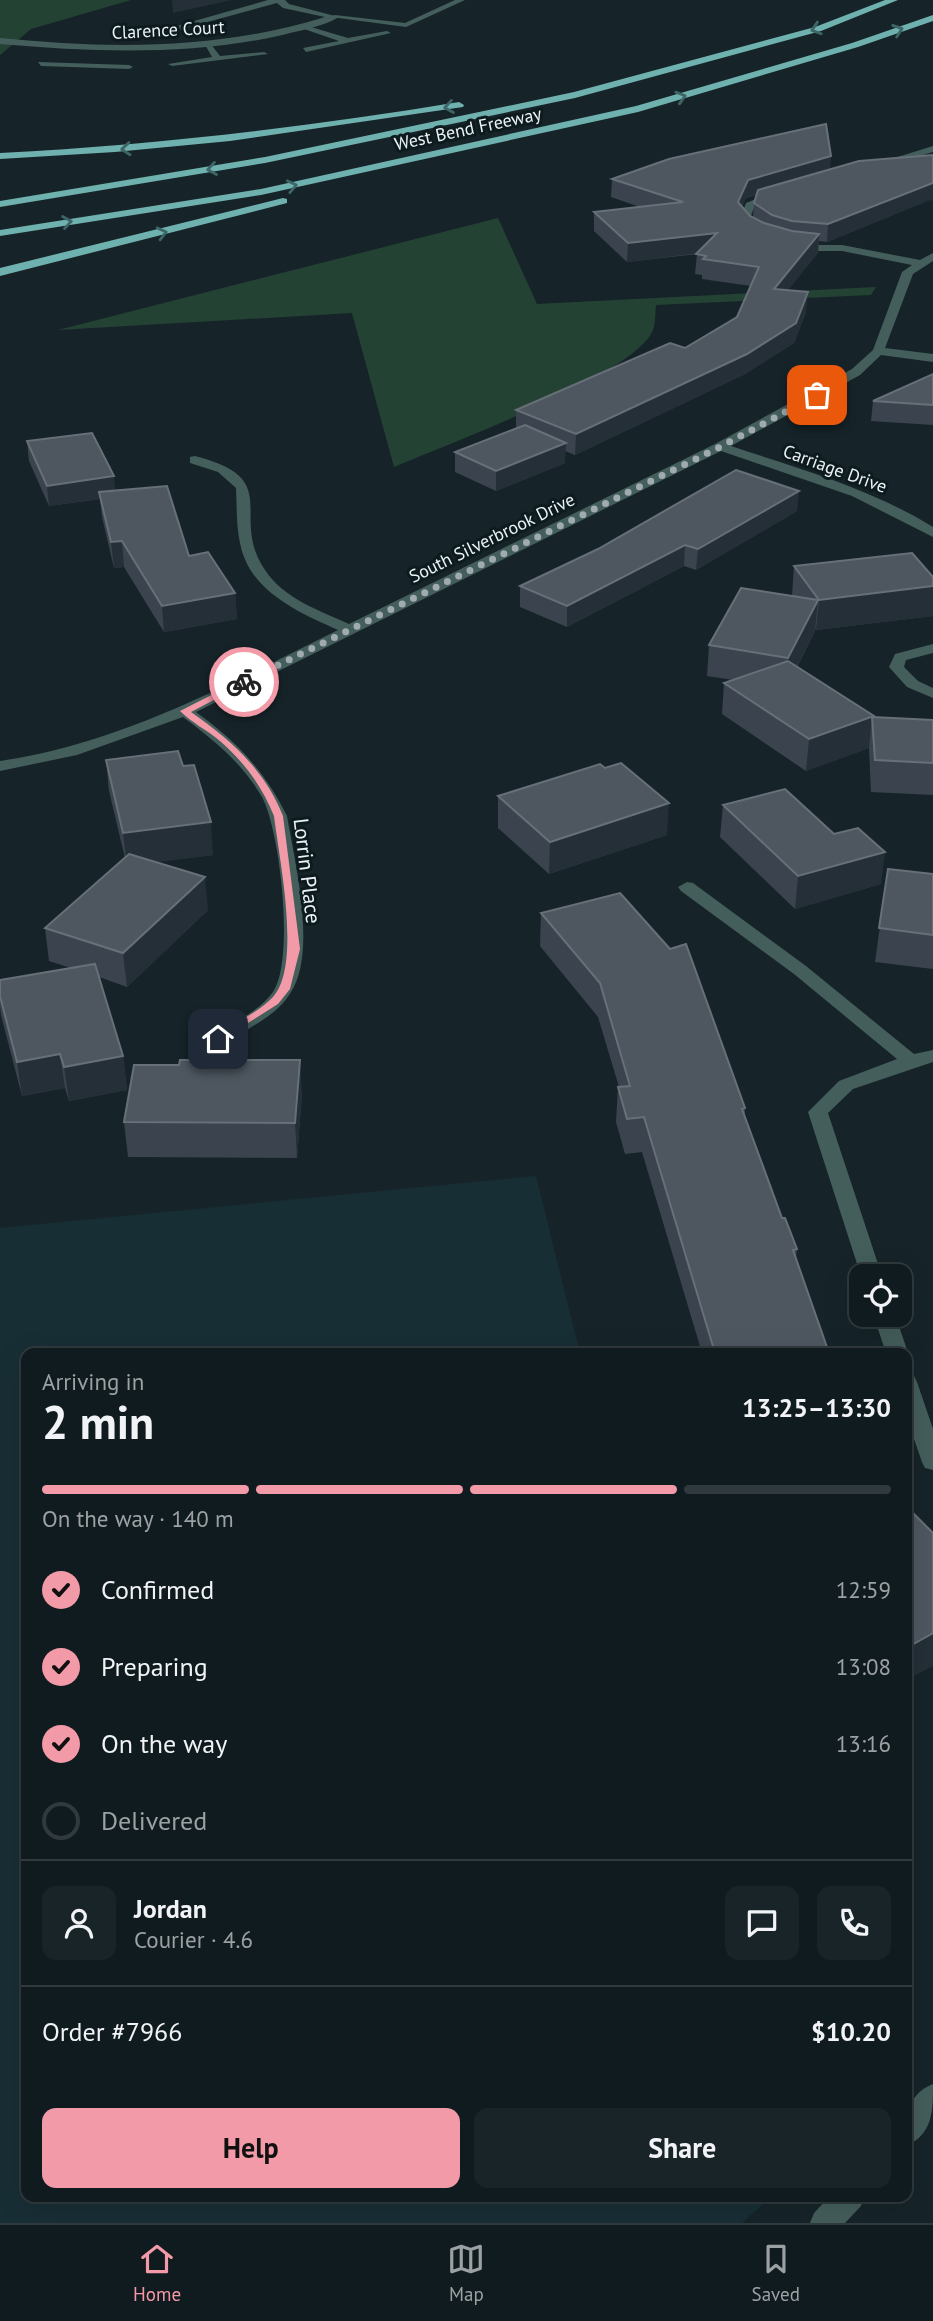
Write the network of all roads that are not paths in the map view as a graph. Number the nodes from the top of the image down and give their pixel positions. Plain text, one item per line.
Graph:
1 (279, 0) edge
2 (298, 0) edge
3 (461, 0) edge
4 (893, 0) edge
5 (335, 18) junction
6 (933, 18) edge
7 (307, 27) junction
8 (387, 33) dead end
9 (149, 34) dead end
10 (0, 41) edge
11 (348, 41) junction
12 (207, 45) junction
13 (95, 49) junction
14 (306, 50) dead end
15 (264, 54) dead end
16 (218, 59) junction
17 (41, 64) dead end
18 (172, 64) dead end
19 (685, 64) junction
20 (81, 66) junction
21 (129, 67) dead end
22 (496, 99) dead end
23 (469, 104) dead end
24 (638, 109) junction
25 (933, 149) edge
26 (0, 156) edge
27 (868, 168) edge
28 (791, 190) edge
29 (309, 195) dead end
30 (295, 198) dead end
31 (0, 204) edge
32 (0, 233) edge
33 (764, 237) edge
34 (789, 243) edge
35 (933, 256) edge
36 (913, 268) junction
37 (0, 272) edge
38 (878, 351) junction
39 (933, 358) edge
40 (720, 447) junction
41 (195, 460) dead end
42 (933, 533) edge
43 (350, 630) junction
44 (933, 648) edge
45 (933, 693) edge
46 (185, 711) junction
47 (0, 766) edge
48 (687, 887) dead end
49 (218, 1039) dead end
50 (933, 1056) edge
51 (910, 1061) junction
52 (868, 1264) edge
53 (888, 1327) edge
54 (895, 1348) edge
55 (912, 1399) edge
56 (933, 1462) edge
57 (933, 2098) edge
58 (912, 2124) edge
59 (844, 2202) edge
60 (825, 2223) edge

1 - 5 street
1 - 9 street
2 - 5 street
3 - 5 lane
4 -> 19 highway, West Bend Freeway
5 - 7 street, Clarence Court
24 -> 6 highway, West Bend Freeway
7 - 11 lane
7 - 12 street, Clarence Court
8 - 11 lane
10 - 13 street, Clarence Court
11 - 14 lane
12 - 13 street, Clarence Court
12 - 16 lane
13 - 20 lane
15 - 16 lane
16 - 18 lane
17 - 20 lane
19 - 22 highway
19 -> 31 highway, West Bend Freeway
20 - 21 lane
23 -> 26 highway
24 - 29 highway
32 -> 24 highway, West Bend Freeway
25 - 27 street
28 - 33 street
37 -> 30 highway
34 - 36 street
35 - 36 street
36 - 38 street, South Silverbrook Drive
38 - 39 street
38 - 40 street, South Silverbrook Drive
40 - 42 street, Carriage Drive
40 - 43 street, South Silverbrook Drive
41 - 43 street
43 - 46 street, South Silverbrook Drive
44 - 45 street
46 - 47 street, South Silverbrook Drive
46 - 49 street, Lorrin Place
48 - 51 street
50 - 51 street
51 - 52 street
53 - 54 street
55 - 56 street
57 - 58 street
59 - 60 street

